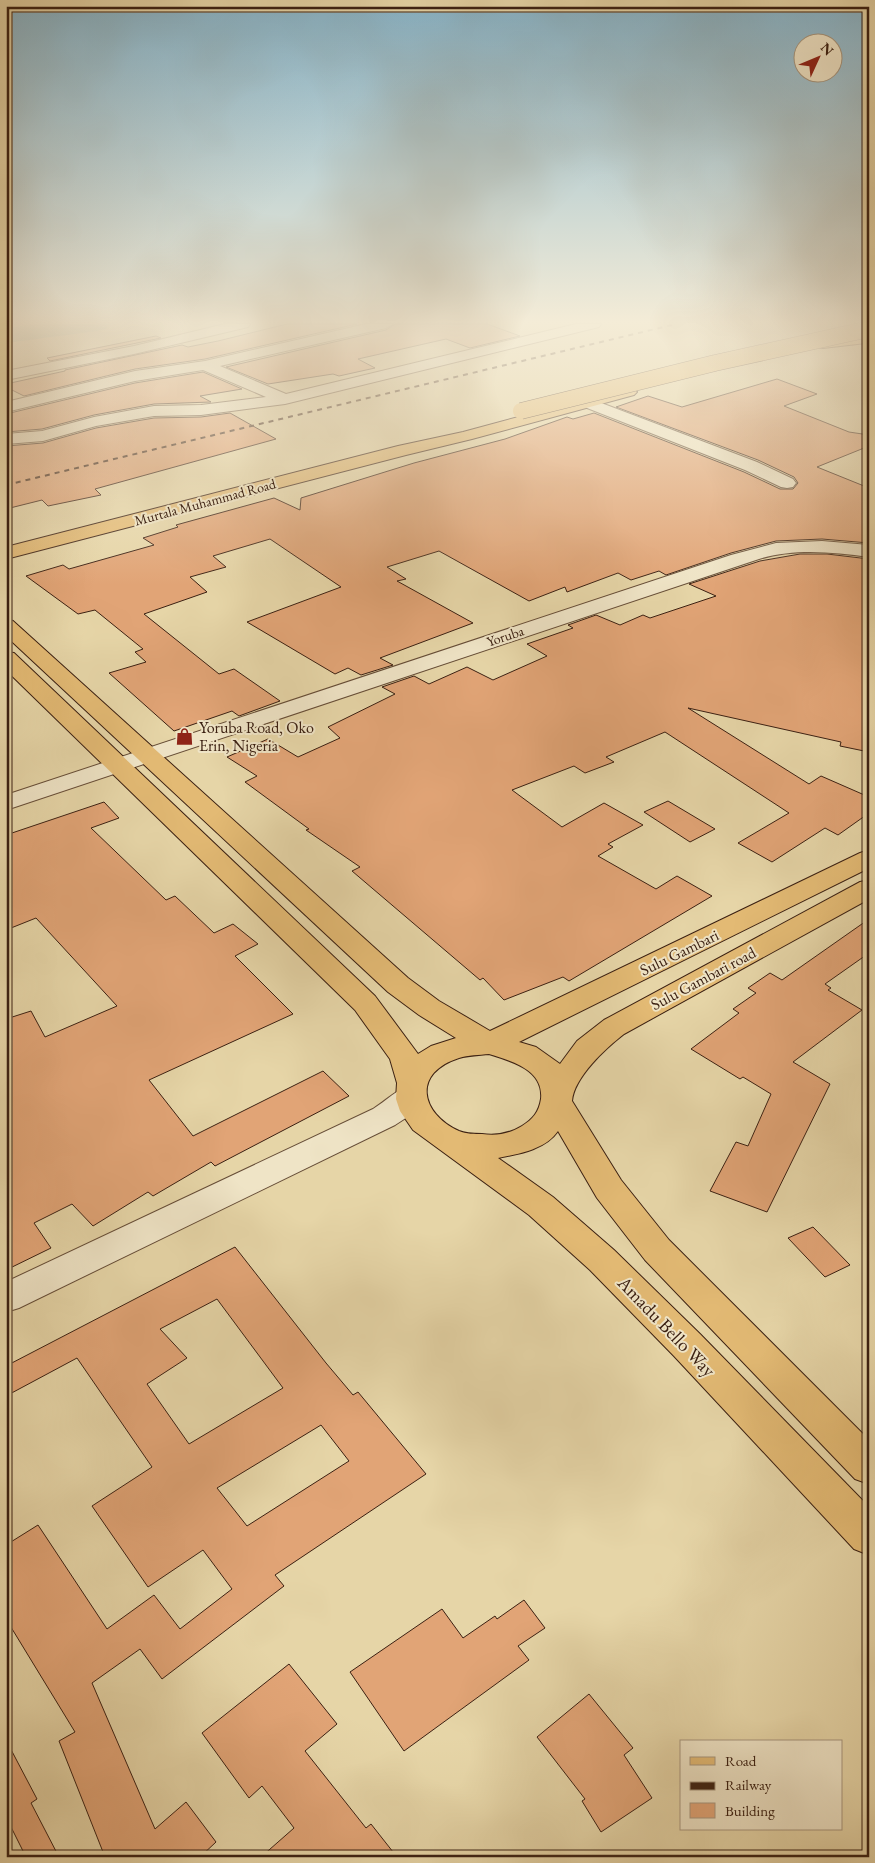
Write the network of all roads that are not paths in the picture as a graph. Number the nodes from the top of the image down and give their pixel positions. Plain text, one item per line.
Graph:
1 (157, 411) edge
2 (528, 411) edge
3 (559, 411) edge
4 (609, 411) edge
5 (524, 412) junction
6 (412, 433) dead end
7 (6, 439) edge
8 (386, 440) junction
9 (404, 450) junction
10 (787, 483) dead end
11 (6, 537) edge
12 (869, 551) edge
13 (6, 553) edge
14 (6, 625) edge
15 (6, 658) edge
16 (147, 755) junction
17 (118, 765) junction
18 (6, 803) edge
19 (869, 858) edge
20 (869, 888) edge
21 (489, 1044) junction
22 (412, 1089) junction
23 (559, 1098) junction
24 (363, 1126) junction
25 (438, 1134) junction
26 (6, 1298) edge
27 (869, 1467) edge
28 (869, 1536) edge

1 - 7 street
2 - 5 main road, Murtala Muhammad Road, bridge
3 - 9 main road, Murtala Muhammad Road
4 - 10 street
5 - 8 main road, Murtala Muhammad Road
5 - 9 main road, Murtala Muhammad Road
6 - 8 main road, Murtala Muhammad Road
8 - 11 main road, Murtala Muhammad Road
9 - 13 main road, Murtala Muhammad Road
12 - 16 street, Yoruba
14 - 16 main road
15 - 17 main road
16 - 17 street, Yoruba
16 - 21 main road
17 - 18 street, Yoruba
17 - 22 main road
19 - 21 main road, Sulu Gambari
20 - 23 main road, Sulu Gambari road
21 - 22 main road
21 - 23 main road
22 - 24 street
22 - 25 main road
23 - 25 main road
23 - 27 main road
24 - 25 street
24 - 26 street
25 - 28 main road, Amadu Bello Way

